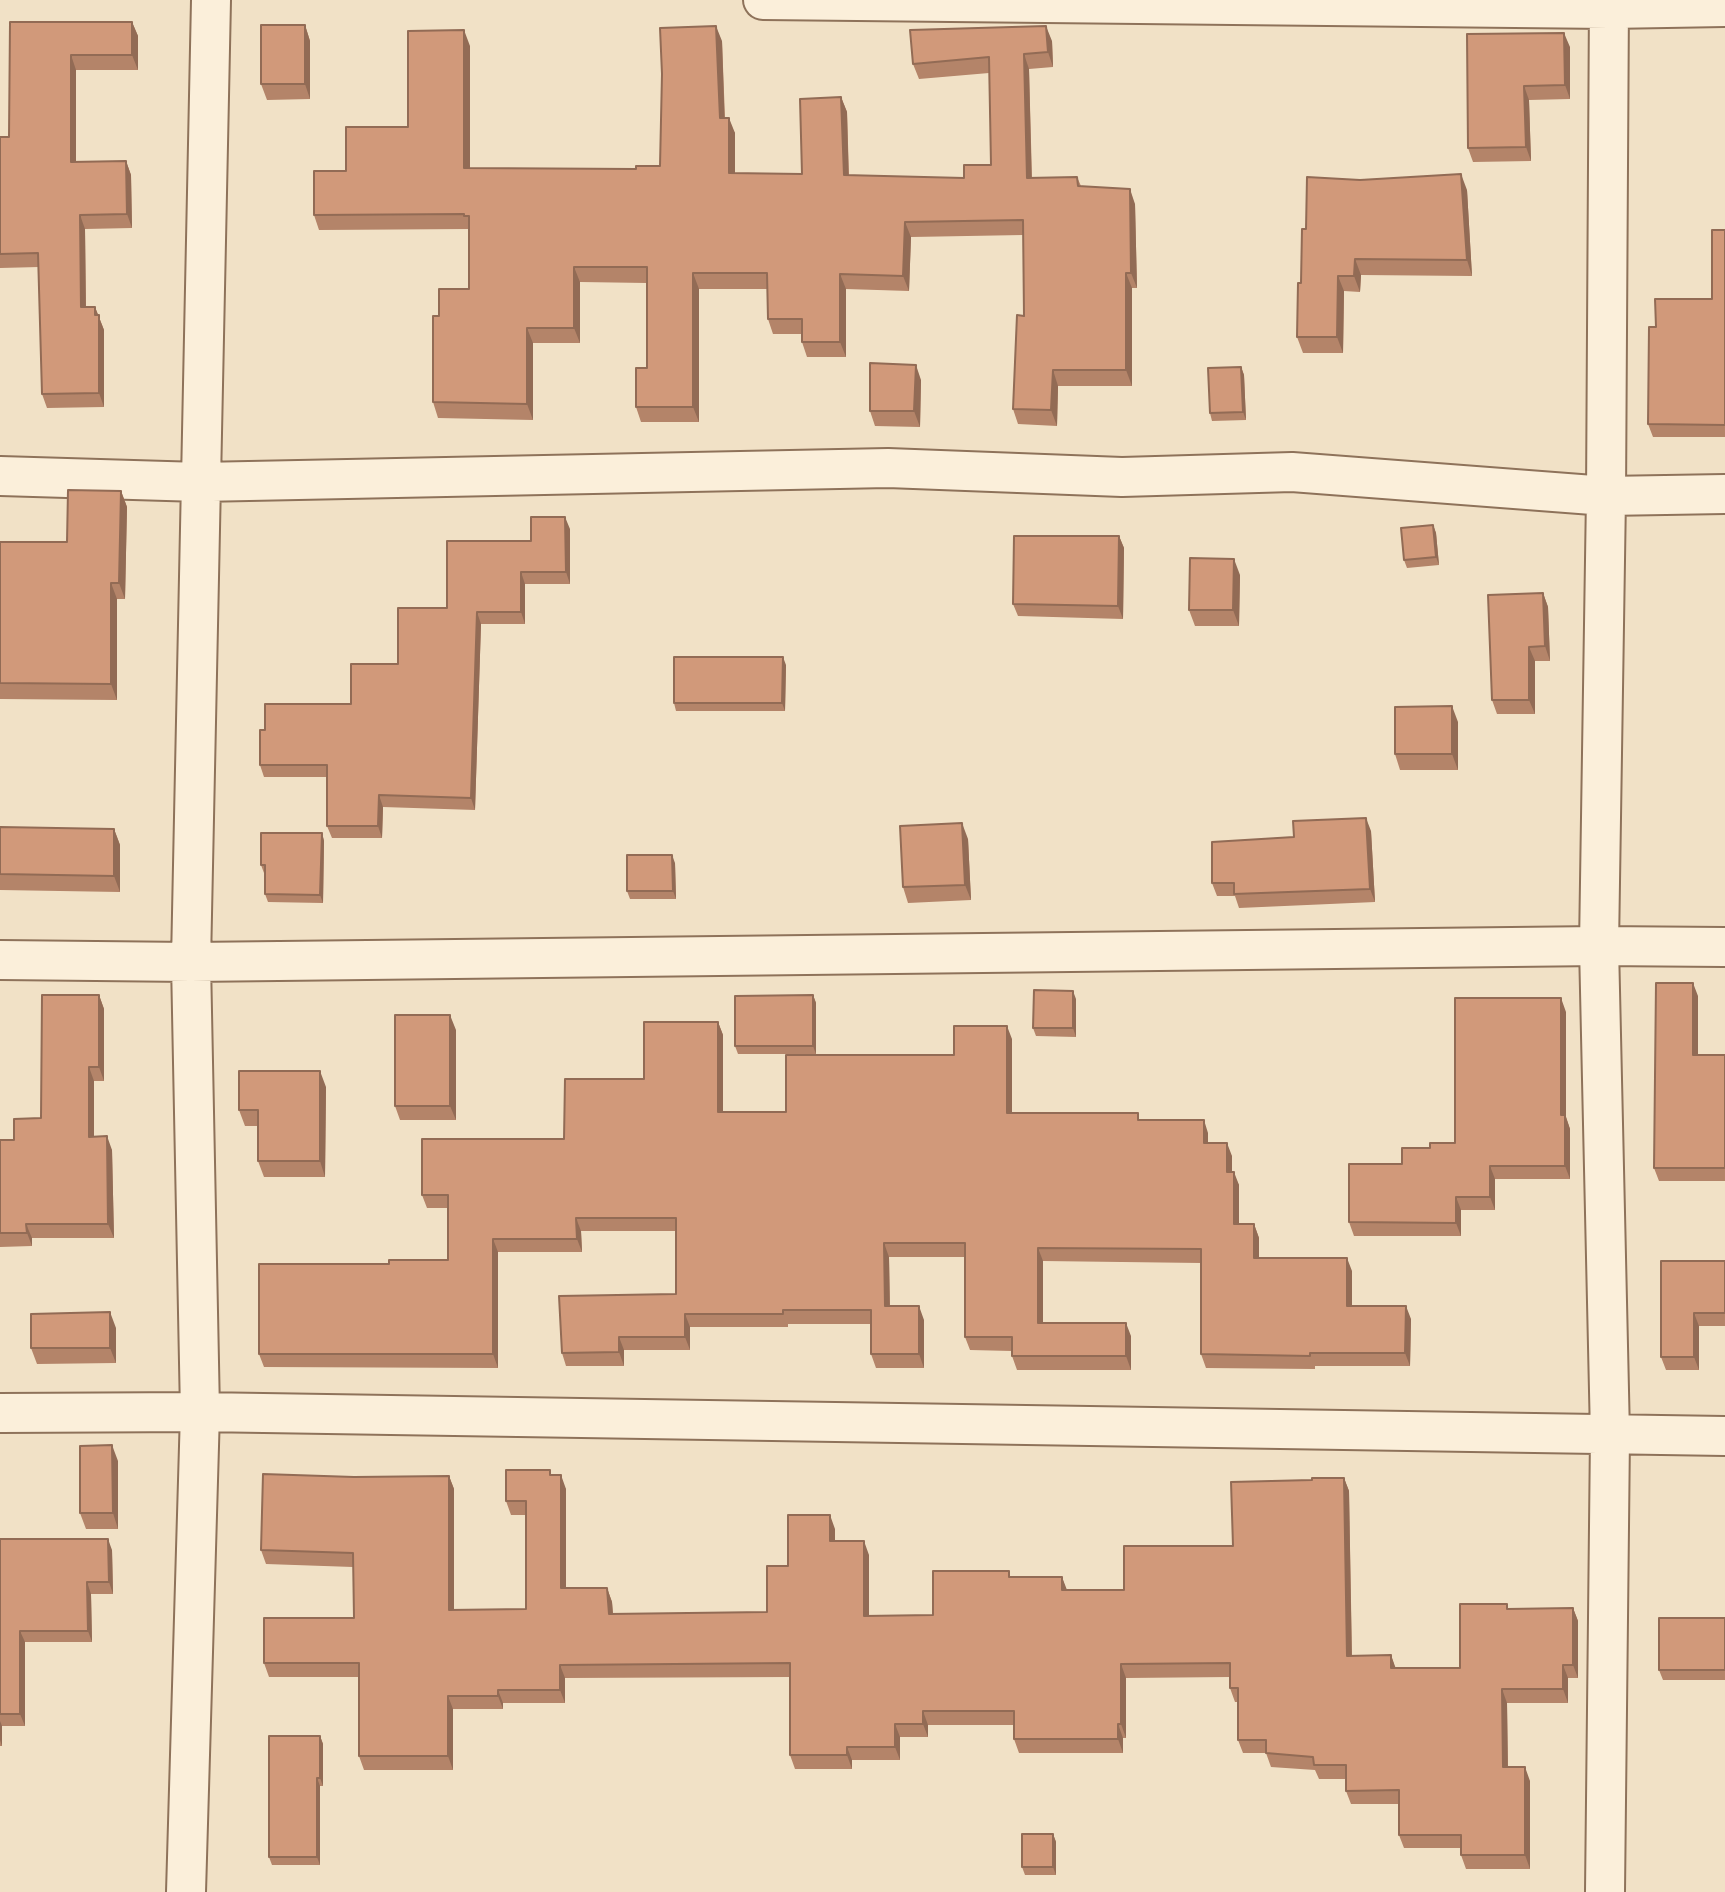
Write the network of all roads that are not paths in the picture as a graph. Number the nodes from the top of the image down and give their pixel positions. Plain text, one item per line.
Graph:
1 (211, 0) edge
2 (763, 0) edge
3 (1609, 5) edge
4 (1725, 8) edge
5 (0, 476) edge
6 (200, 482) junction
7 (1725, 494) edge
8 (1606, 496) junction
9 (1599, 946) junction
10 (1725, 947) edge
11 (0, 960) edge
12 (191, 962) junction
13 (200, 1412) junction
14 (0, 1413) edge
15 (1610, 1435) junction
16 (1725, 1436) edge
17 (186, 1892) edge
18 (1605, 1892) edge

1 - 6 street
2 - 3 street
3 - 4 street
3 - 8 street
5 - 6 street
6 - 8 street
6 - 12 street
7 - 8 street
8 - 9 street
9 - 10 street
9 - 12 street
9 - 15 street
11 - 12 street
12 - 13 street
13 - 14 street
13 - 15 street
13 - 17 street
15 - 16 street
15 - 18 street

